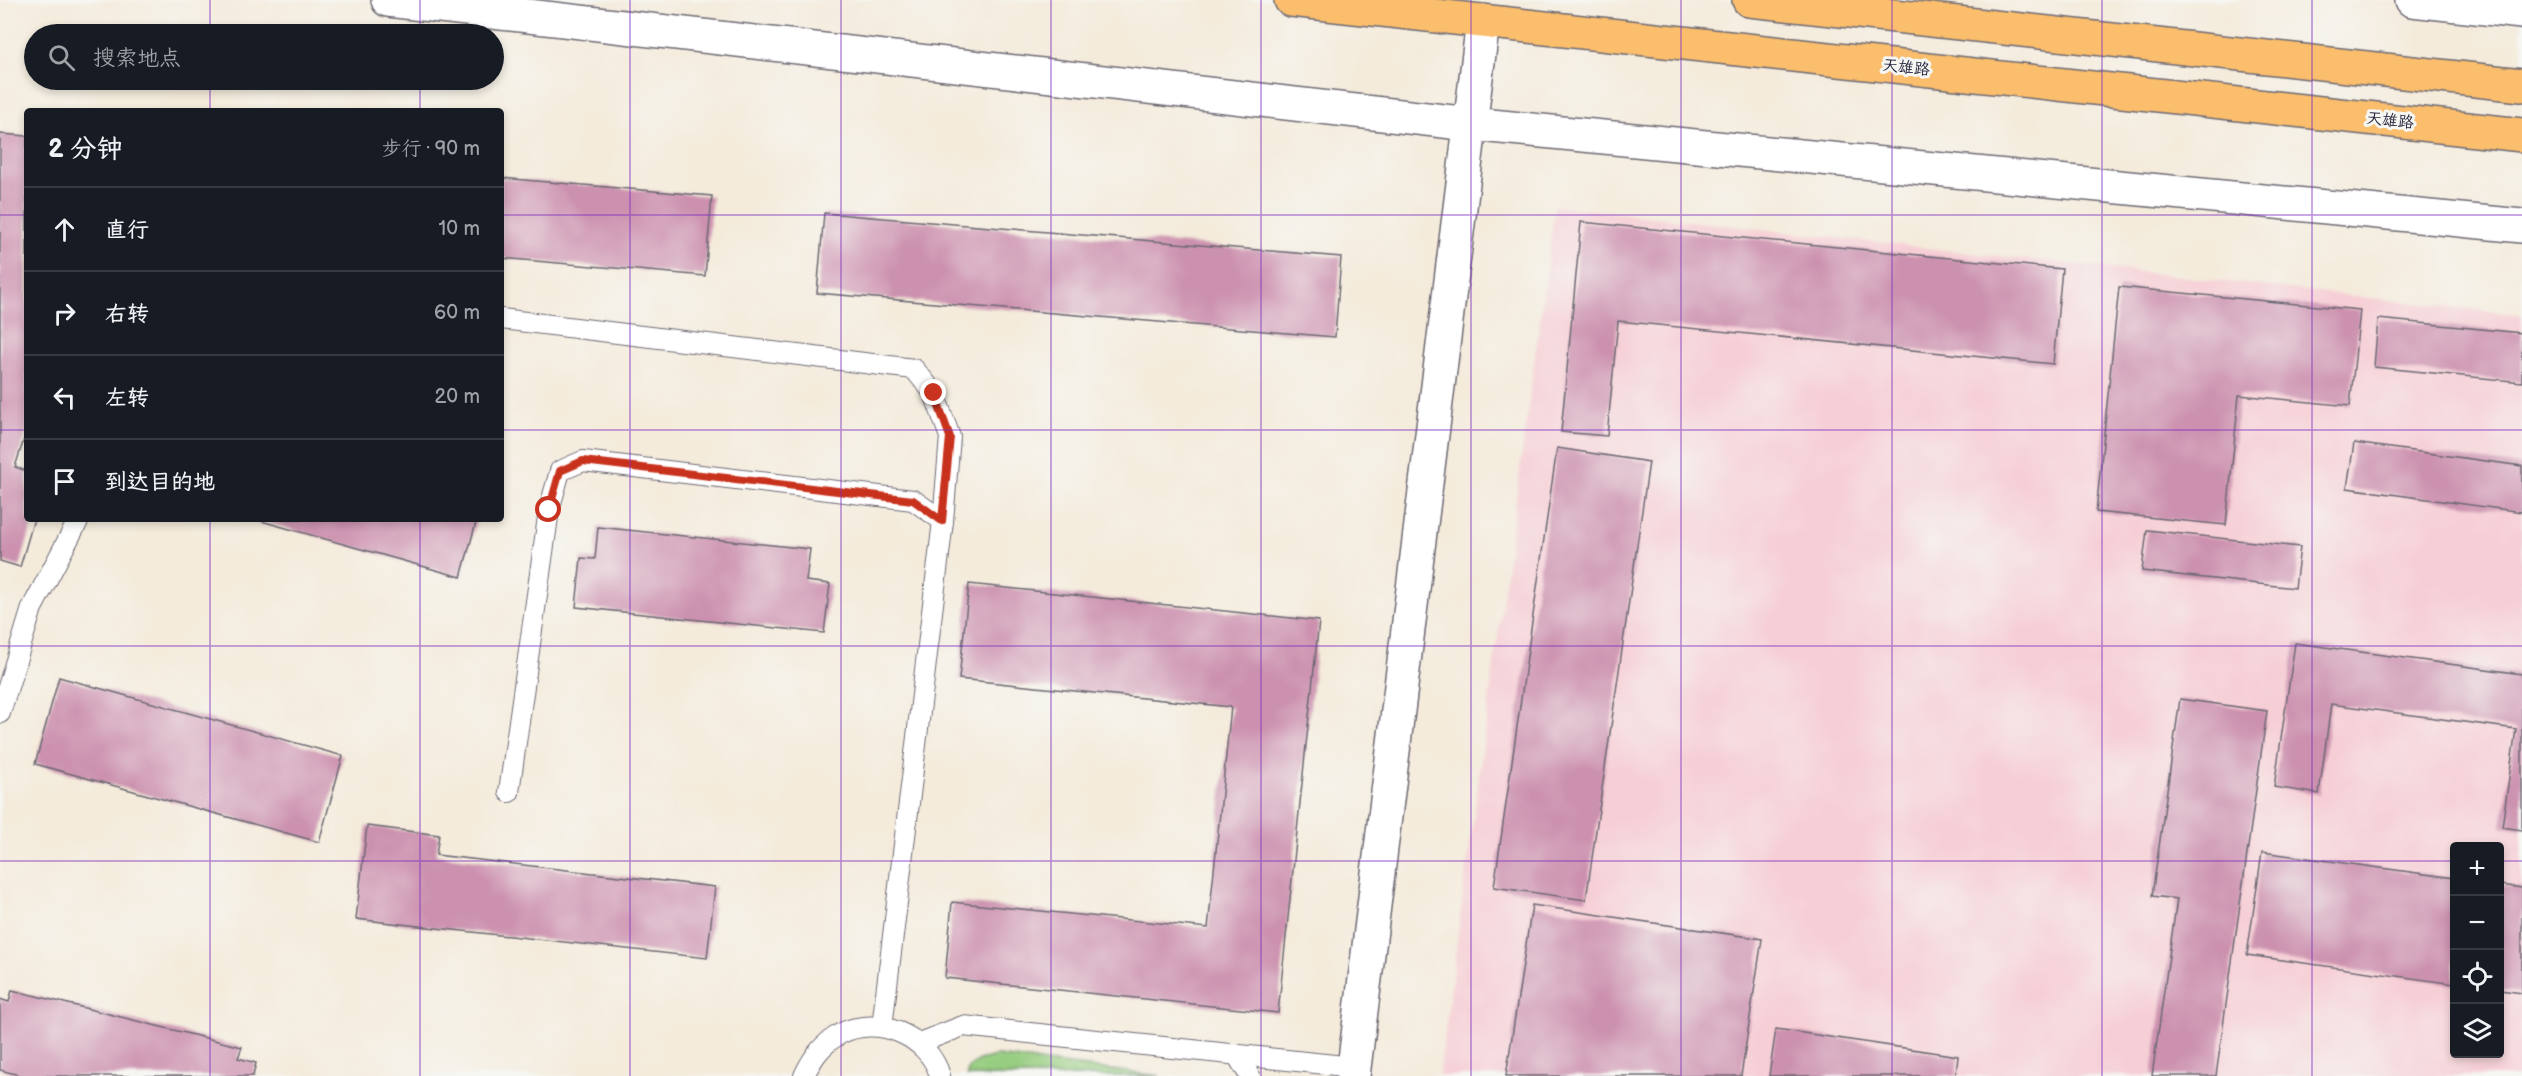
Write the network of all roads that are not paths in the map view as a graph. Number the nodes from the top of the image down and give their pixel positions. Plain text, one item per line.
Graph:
1 (388, 0) edge
2 (1291, 0) edge
3 (1749, 0) edge
4 (2412, 0) edge
5 (2522, 12) edge
6 (1483, 21) junction
7 (2522, 85) edge
8 (1470, 124) junction
9 (2522, 135) edge
10 (2522, 226) edge
11 (504, 319) edge
12 (942, 521) junction
13 (77, 522) edge
14 (0, 713) edge
15 (509, 792) dead end
16 (882, 1027) junction
17 (919, 1043) junction
18 (1236, 1054) junction
19 (1354, 1072) edge
20 (804, 1076) edge
21 (940, 1076) edge
22 (1250, 1076) edge

1 - 8 street
2 - 6 main road, 天雄路
3 - 7 main road
4 - 5 street
6 - 8 street
6 - 9 main road, 天雄路
8 - 10 street
8 - 19 street
11 - 12 lane
12 - 15 lane
12 - 16 lane
13 - 14 lane
16 - 17 lane
16 - 20 lane
17 - 18 lane
17 - 21 lane
18 - 19 lane
18 - 22 lane

